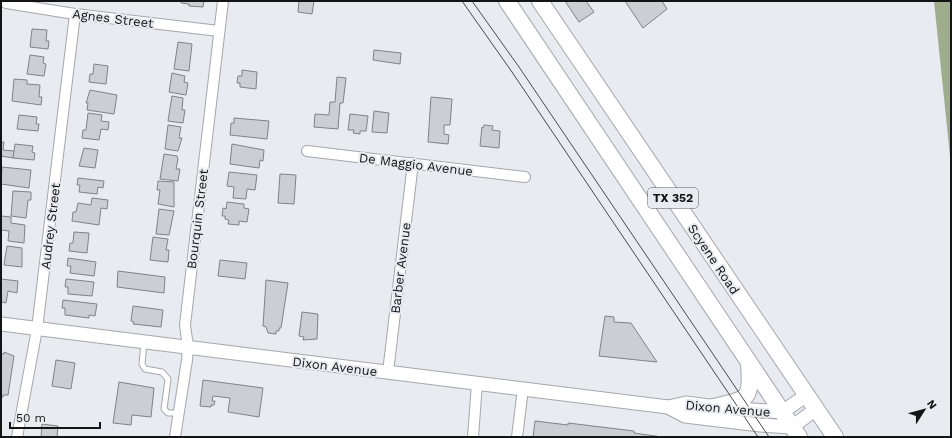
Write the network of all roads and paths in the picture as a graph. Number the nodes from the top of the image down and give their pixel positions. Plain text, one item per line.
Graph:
1 (223, 1) edge
2 (540, 1) edge
3 (509, 2) edge
4 (6, 3) dead end
5 (75, 14) junction
6 (219, 31) junction
7 (307, 151) dead end
8 (413, 163) junction
9 (526, 177) dead end
10 (1, 324) edge
11 (38, 329) junction
12 (144, 342) junction
13 (188, 348) junction
14 (749, 364) junction
15 (388, 372) junction
16 (477, 384) junction
17 (523, 389) junction
18 (807, 396) junction
19 (668, 407) junction
20 (714, 407) junction
21 (816, 409) junction
22 (782, 412) junction
23 (178, 413) junction
24 (795, 432) edge
25 (18, 437) edge
26 (175, 437) edge
27 (473, 437) edge
28 (517, 437) edge
29 (835, 437) edge

1 - 6 street, Bourquin Street
2 - 18 main road, Scyene Road / TX 352
3 - 14 main road, TX 352
4 - 5 street, Agnes Street
5 - 6 street, Agnes Street
5 - 11 street, Audrey Street
6 - 13 street, Bourquin Street
7 - 8 street, De Maggio Avenue
8 - 9 street, De Maggio Avenue
8 - 15 street, Barber Avenue
10 - 11 street, Dixon Avenue
11 - 12 street, Dixon Avenue
11 - 25 street, Audrey Street
12 - 13 street, Dixon Avenue
12 - 23 lane
13 - 15 street, Dixon Avenue
13 - 23 street, Bourquin Street
14 - 20 main road
14 - 22 main road, TX 352
15 - 16 street, Dixon Avenue
16 - 17 street, Dixon Avenue
16 - 27 street
17 - 19 street, Dixon Avenue
17 - 28 street
18 - 21 main road, Scyene Road / TX 352
18 - 22 street, Dixon Avenue
19 - 20 street, Dixon Avenue
19 - 24 street, Dixon Avenue
20 - 22 street, Dixon Avenue
21 - 24 street
21 - 29 main road, Scyene Road / TX 352
22 - 24 main road, TX 352
23 - 26 street, Bourquin Street

